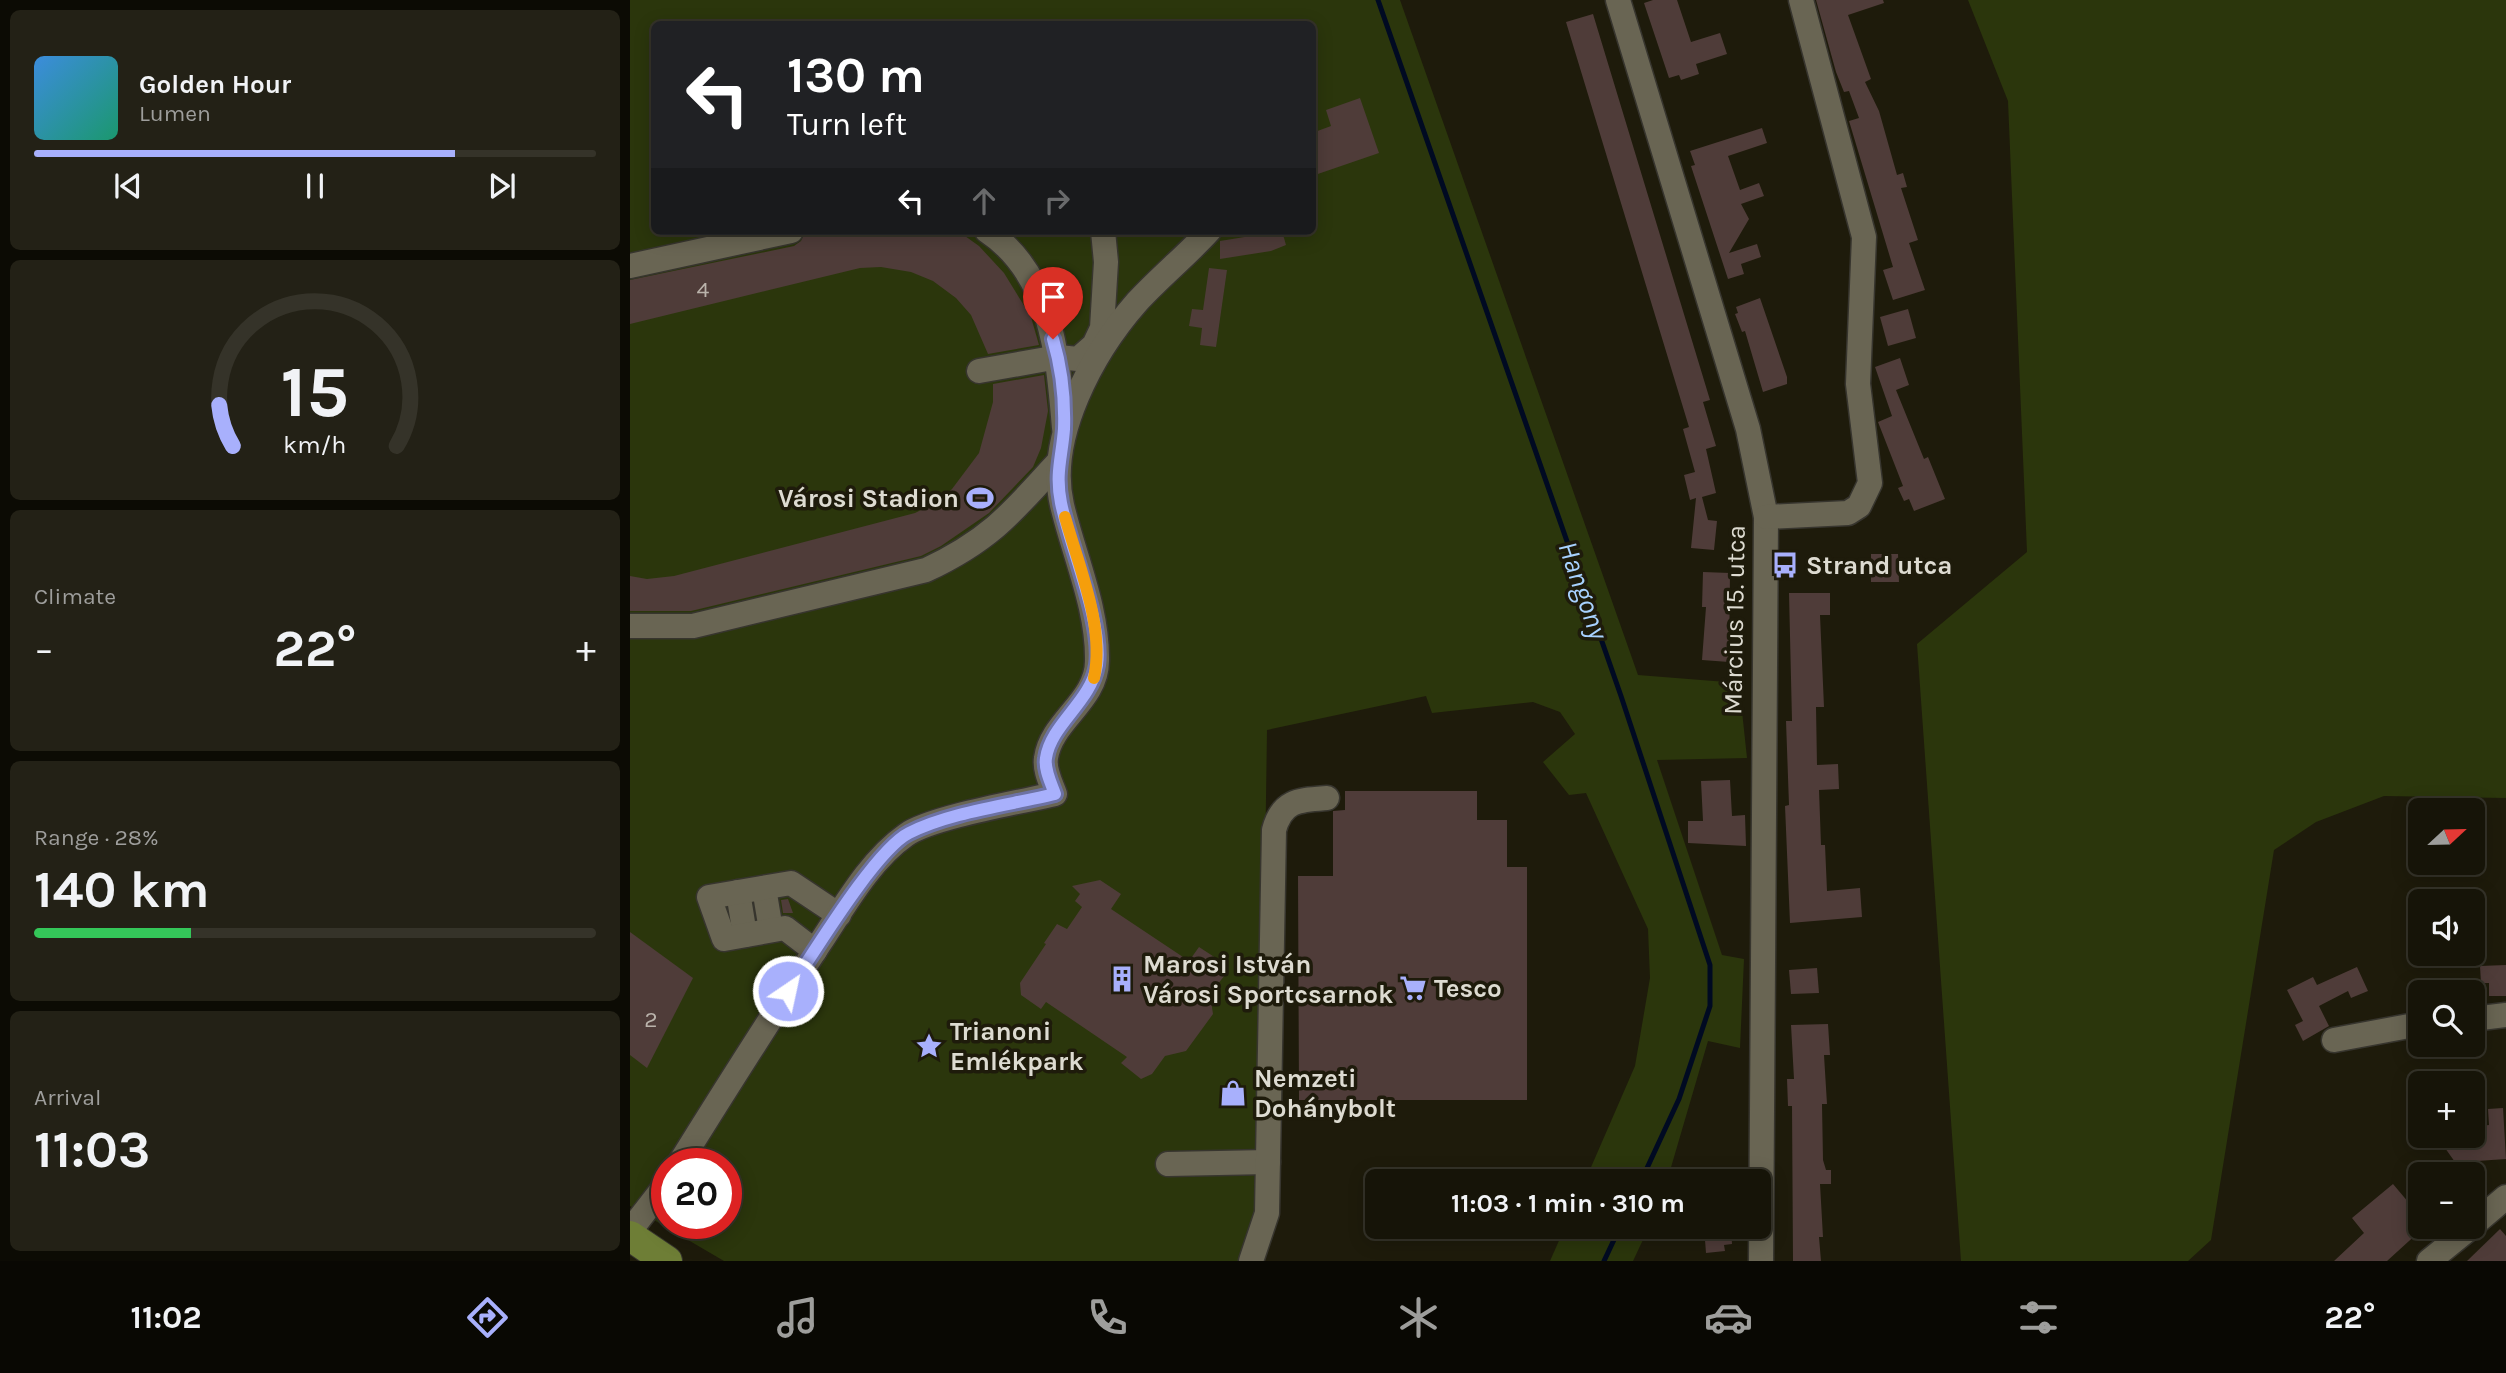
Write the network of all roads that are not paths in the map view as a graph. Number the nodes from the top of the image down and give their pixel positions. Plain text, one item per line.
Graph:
1 (1618, 0) edge
2 (1801, 0) edge
3 (773, 235) edge
4 (994, 235) edge
5 (1103, 235) edge
6 (1205, 235) edge
7 (630, 267) edge
8 (1058, 357) junction
9 (979, 371) dead end
10 (1064, 429) junction
11 (1058, 462) junction
12 (1766, 517) junction
13 (630, 626) edge
14 (1327, 798) dead end
15 (757, 889) junction
16 (839, 915) junction
17 (765, 931) junction
18 (815, 951) junction
19 (2506, 1015) edge
20 (2485, 1018) edge
21 (2408, 1026) edge
22 (2334, 1040) dead end
23 (689, 1148) edge
24 (1268, 1162) junction
25 (1168, 1164) dead end
26 (651, 1205) edge
27 (2502, 1206) edge
28 (2485, 1217) edge
29 (630, 1233) edge
30 (2456, 1239) edge
31 (667, 1261) edge
32 (1251, 1261) edge
33 (1761, 1261) edge
34 (2429, 1261) edge

1 - 12 street, Március 15. utca
2 - 12 street
3 - 7 street
4 - 8 street
5 - 8 street
6 - 10 street
8 - 9 street
8 - 10 street
10 - 11 street
11 - 13 street
11 - 16 street
12 - 33 street, Március 15. utca
14 - 24 street
15 - 16 street
15 - 17 street
15 - 17 street
16 - 18 street
17 - 18 street
18 - 23 street
19 - 20 street
21 - 22 street
24 - 25 street
24 - 32 street
26 - 29 street
27 - 28 street
29 - 31 main road
30 - 34 street

